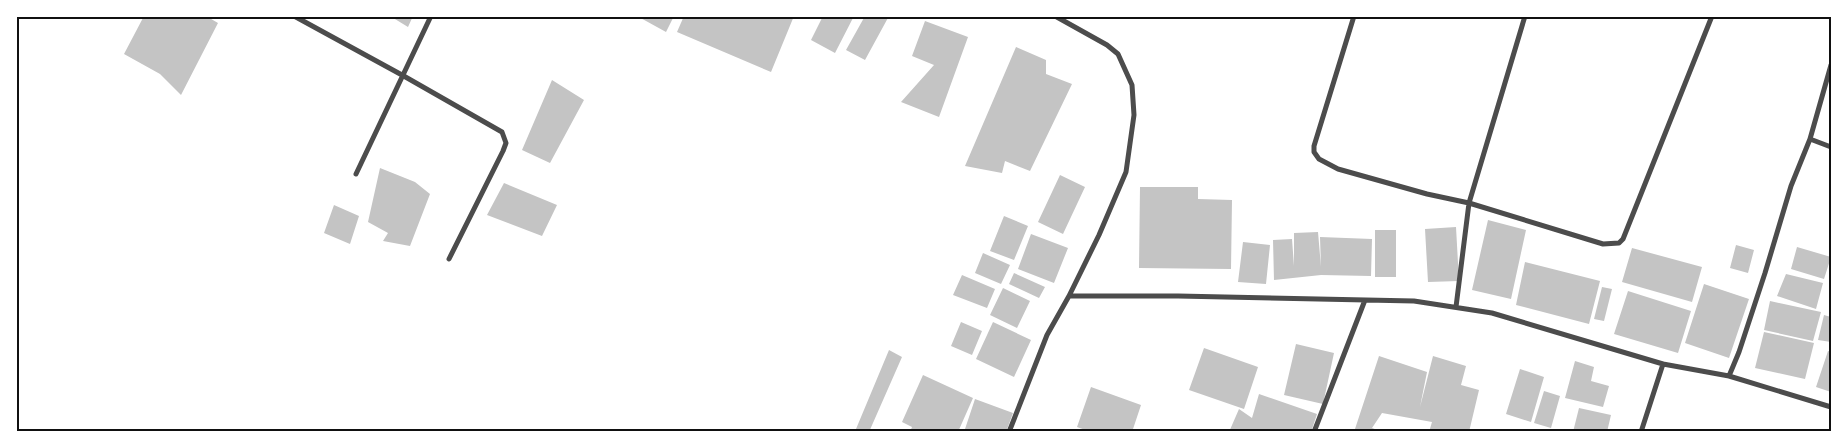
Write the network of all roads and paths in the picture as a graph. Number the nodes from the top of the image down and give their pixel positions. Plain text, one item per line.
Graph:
1 (295, 16) edge
2 (431, 16) edge
3 (1055, 16) edge
4 (1354, 16) edge
5 (1525, 16) edge
6 (1712, 16) edge
7 (1831, 65) edge
8 (402, 75) junction
9 (1810, 139) junction
10 (1831, 147) edge
11 (356, 174) dead end
12 (1469, 203) junction
13 (449, 259) dead end
14 (1069, 296) junction
15 (1365, 300) junction
16 (1456, 308) junction
17 (1663, 364) junction
18 (1729, 376) junction
19 (1831, 407) edge
20 (1008, 432) edge
21 (1314, 432) edge
22 (1640, 432) edge

1 - 8 street
2 - 8 street
3 - 14 street
4 - 12 street
5 - 12 street
6 - 12 street
7 - 9 street
8 - 11 street
8 - 13 street
9 - 10 street
9 - 18 street
12 - 16 street
14 - 15 street
14 - 20 street
15 - 16 street
15 - 21 street
16 - 17 street
17 - 18 street
17 - 22 street
18 - 19 street

